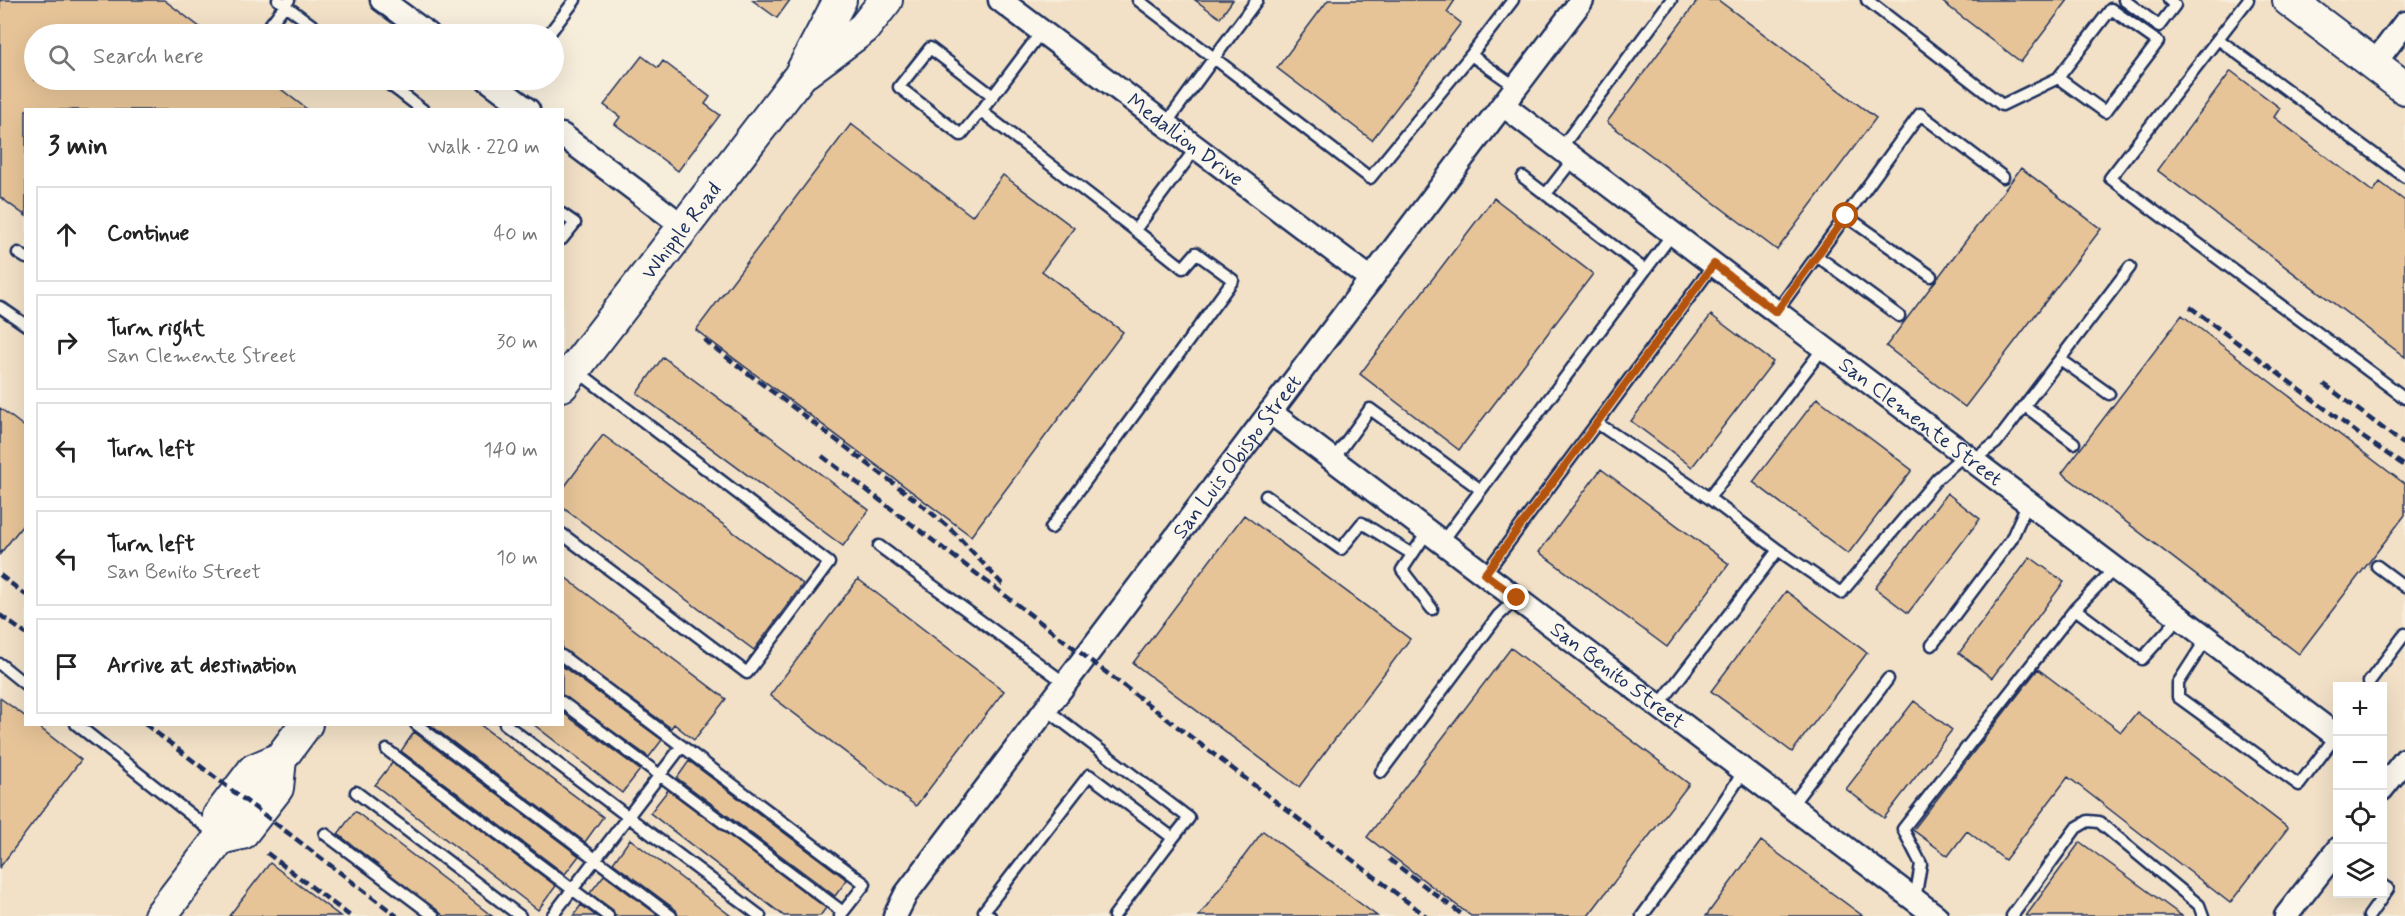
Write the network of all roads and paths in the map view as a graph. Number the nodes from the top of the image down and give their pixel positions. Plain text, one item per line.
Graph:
1 (382, 0) edge
2 (575, 0) edge
3 (840, 0) edge
4 (886, 0) edge
5 (1000, 0) edge
6 (1138, 0) edge
7 (1257, 0) edge
8 (1513, 0) edge
9 (1582, 0) edge
10 (1671, 0) edge
11 (1867, 0) edge
12 (2124, 0) edge
13 (2169, 0) edge
14 (2248, 0) edge
15 (2289, 0) edge
16 (284, 2) edge
17 (2405, 23) edge
18 (270, 24) edge
19 (312, 24) edge
20 (414, 24) edge
21 (557, 24) edge
22 (1042, 31) junction
23 (2218, 39) junction
24 (1471, 55) junction
25 (1214, 58) junction
26 (2374, 64) junction
27 (800, 76) junction
28 (2058, 78) junction
29 (2405, 88) edge
30 (397, 90) edge
31 (403, 90) edge
32 (506, 90) edge
33 (401, 93) junction
34 (993, 96) junction
35 (1510, 96) junction
36 (420, 108) edge
37 (526, 108) edge
38 (981, 111) junction
39 (1165, 124) junction
40 (564, 137) edge
41 (1196, 148) junction
42 (1567, 153) junction
43 (1522, 177) dead end
44 (2003, 177) dead end
45 (2405, 177) edge
46 (1546, 194) junction
47 (564, 215) edge
48 (1846, 216) junction
49 (683, 226) junction
50 (1135, 230) junction
51 (1673, 233) junction
52 (564, 237) edge
53 (1817, 256) junction
54 (1714, 264) junction
55 (2130, 267) dead end
56 (1645, 270) junction
57 (1931, 276) dead end
58 (1371, 279) junction
59 (0, 307) edge
60 (1776, 312) junction
61 (1899, 316) dead end
62 (24, 324) edge
63 (1824, 347) junction
64 (2060, 359) junction
65 (569, 377) edge
66 (2109, 394) dead end
67 (2405, 398) edge
68 (2025, 406) junction
69 (1270, 412) junction
70 (1598, 423) junction
71 (2074, 443) dead end
72 (1969, 457) junction
73 (1333, 460) junction
74 (1482, 490) junction
75 (1266, 495) dead end
76 (1709, 498) junction
77 (2028, 502) junction
78 (1051, 528) dead end
79 (564, 536) edge
80 (1435, 537) junction
81 (879, 546) dead end
82 (1778, 550) junction
83 (1412, 554) junction
84 (2377, 566) dead end
85 (2115, 568) junction
86 (1485, 574) junction
87 (2405, 586) edge
88 (1517, 598) junction
89 (1432, 609) dead end
90 (2074, 609) junction
91 (2180, 617) junction
92 (2405, 634) edge
93 (2207, 638) junction
94 (1932, 645) dead end
95 (2401, 648) edge
96 (564, 658) edge
97 (0, 664) edge
98 (1888, 679) dead end
99 (2369, 682) dead end
100 (24, 683) edge
101 (1065, 683) junction
102 (564, 704) edge
103 (1659, 705) junction
104 (1046, 709) junction
105 (79, 726) edge
106 (305, 726) edge
107 (419, 726) edge
108 (508, 726) edge
109 (2333, 733) edge
110 (2333, 741) edge
111 (682, 746) junction
112 (387, 750) dead end
113 (1744, 771) junction
114 (1381, 772) dead end
115 (659, 776) junction
116 (356, 792) dead end
117 (1791, 806) junction
118 (628, 817) junction
119 (325, 834) dead end
120 (220, 838) junction
121 (1173, 838) junction
122 (2333, 856) edge
123 (595, 859) junction
124 (573, 889) junction
125 (2382, 898) edge
126 (1915, 906) edge
127 (842, 914) edge
128 (160, 916) edge
129 (434, 916) edge
130 (520, 916) edge
131 (552, 916) edge
132 (608, 916) edge
133 (671, 916) edge
134 (760, 916) edge
135 (895, 916) edge
136 (990, 916) edge
137 (1114, 916) edge
138 (1642, 916) edge
139 (1936, 916) edge
140 (2012, 916) edge
141 (2203, 916) edge
142 (2286, 916) edge
143 (2369, 916) edge

1 - 20 street
2 - 21 lane
3 - 27 main road, Whipple Road
4 - 27 main road, Whipple Road
5 - 22 street, Medallion Drive
6 - 25 lane
7 - 25 lane
8 - 24 lane
9 - 35 street, San Luis Obispo Street
10 - 42 lane
11 - 28 lane
12 - 13 lane
14 - 23 lane
15 - 26 main road
16 - 18 lane
16 - 19 lane
17 - 26 street
22 - 34 lane
22 - 39 street, Medallion Drive
23 - 45 lane
23 - 67 lane
24 - 25 lane
24 - 35 lane
25 - 39 lane
26 - 29 main road
27 - 49 main road, Whipple Road
28 - 28 lane
30 - 33 lane
31 - 33 lane
32 - 37 street
33 - 36 lane
34 - 38 lane
34 - 38 lane
35 - 42 street, San Clemente Street
35 - 58 street, San Luis Obispo Street
38 - 50 lane
39 - 41 street, Medallion Drive
40 - 49 street
41 - 50 lane
41 - 58 street, Medallion Drive
42 - 46 lane
42 - 51 street, San Clemente Street
43 - 46 lane
44 - 48 lane
46 - 56 lane
47 - 52 lane
48 - 53 lane
48 - 57 lane
49 - 65 main road, Whipple Road
50 - 78 lane
51 - 54 street, San Clemente Street
51 - 56 lane
53 - 60 lane
53 - 61 lane
54 - 60 street, San Clemente Street
54 - 70 lane
55 - 64 lane
56 - 74 lane
58 - 69 street, San Luis Obispo Street
59 - 62 lane
60 - 63 street, San Clemente Street
63 - 72 street, San Clemente Street
63 - 76 lane
64 - 66 lane
64 - 68 lane
65 - 79 lane
68 - 71 lane
68 - 72 lane
69 - 73 street, San Benito Street
69 - 101 street, San Luis Obispo Street
70 - 76 lane
70 - 86 lane
72 - 77 street, San Clemente Street
72 - 82 lane
73 - 74 lane
73 - 80 street, San Benito Street
74 - 80 lane
75 - 83 lane
76 - 82 lane
77 - 85 street, San Clemente Street
77 - 94 lane
80 - 83 lane
80 - 86 street, San Benito Street
81 - 101 lane
82 - 103 lane
83 - 89 lane
84 - 87 lane
85 - 90 lane
85 - 91 street, San Clemente Street
86 - 88 street, San Benito Street
88 - 103 street, San Benito Street
88 - 114 lane
90 - 91 lane
90 - 126 lane
91 - 93 street, San Clemente Street
92 - 95 lane
93 - 109 street, San Clemente Street
93 - 110 lane
95 - 99 lane
96 - 111 lane
97 - 100 lane
98 - 117 lane
101 - 104 street, San Luis Obispo Street
102 - 115 lane
103 - 113 street, San Benito Street
104 - 121 lane
104 - 135 street, San Luis Obispo Street
105 - 120 lane
106 - 120 main road
107 - 123 lane
108 - 118 lane
111 - 115 lane
111 - 127 lane
112 - 124 lane
113 - 117 street, San Benito Street
113 - 138 lane
115 - 118 lane
115 - 127 lane
116 - 130 lane
117 - 126 street, San Benito Street
118 - 123 lane
118 - 134 lane
119 - 129 lane
120 - 128 main road
121 - 136 lane
121 - 137 lane
122 - 142 street
123 - 124 lane
123 - 133 lane
124 - 131 lane
124 - 132 lane
125 - 143 lane
126 - 139 street, San Benito Street
140 - 141 lane

